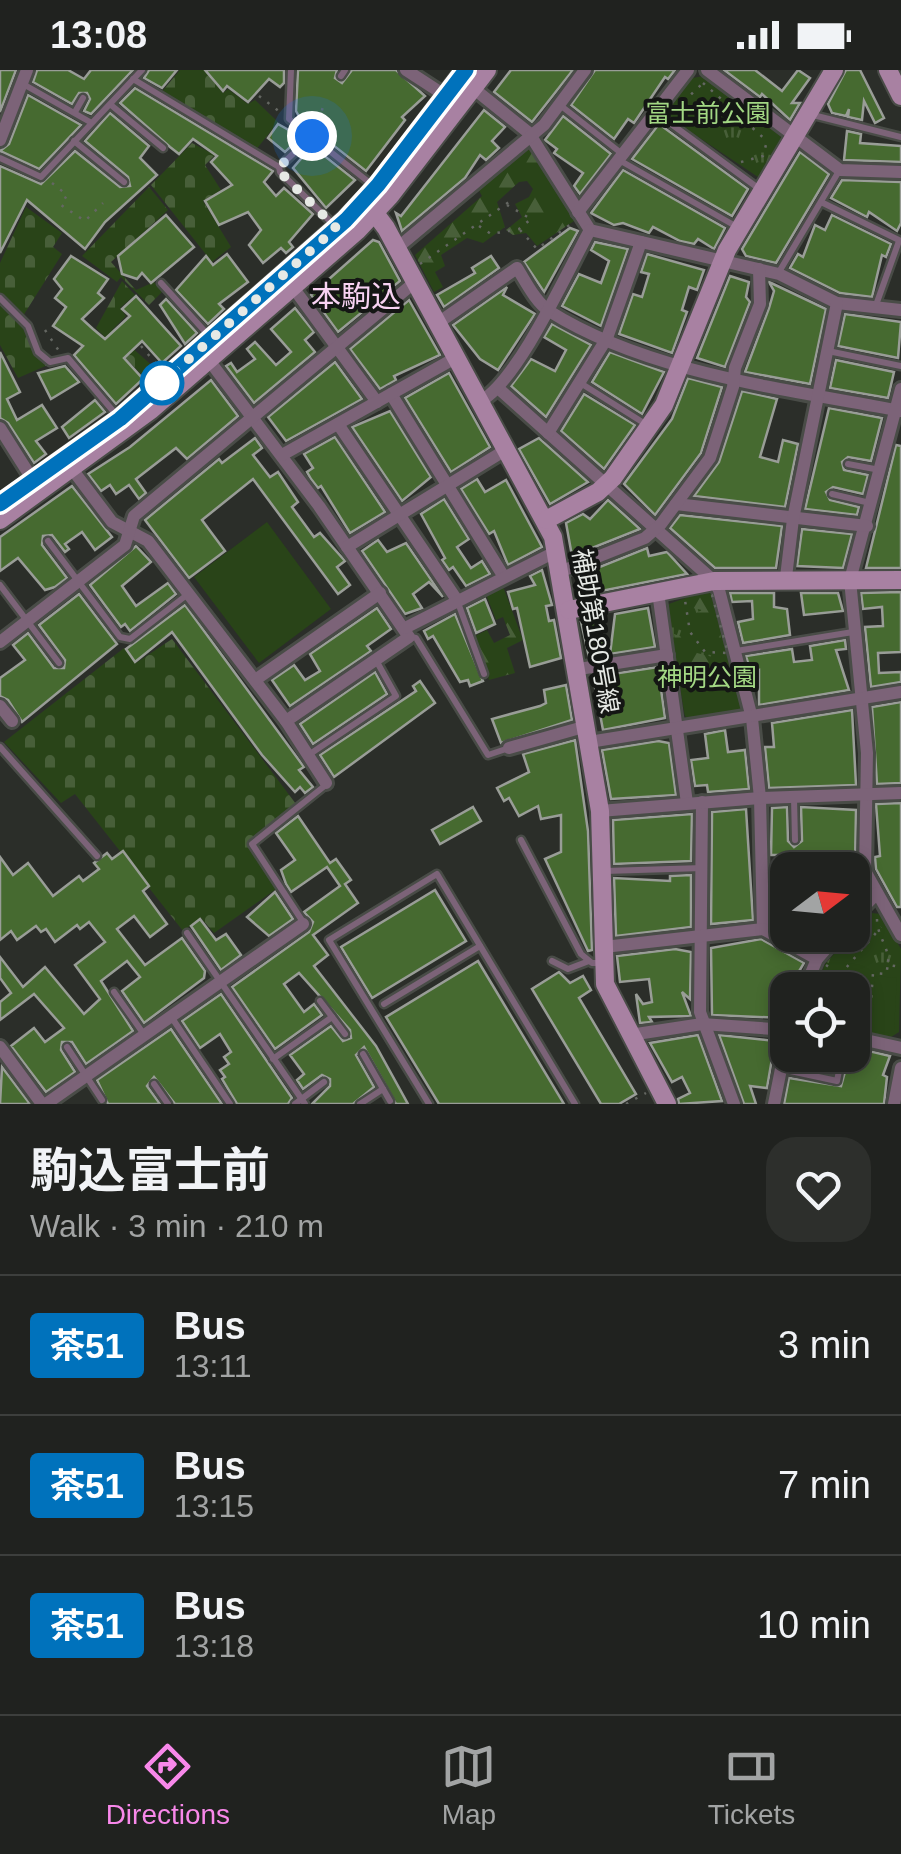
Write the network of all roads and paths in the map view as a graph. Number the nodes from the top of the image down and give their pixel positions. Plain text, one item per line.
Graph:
1 (142, 70) edge
2 (291, 70) edge
3 (406, 70) edge
4 (466, 70) edge
5 (487, 70) edge
6 (585, 70) edge
7 (688, 70) edge
8 (888, 70) edge
9 (830, 71) edge
10 (705, 73) edge
11 (25, 77) edge
12 (133, 79) junction
13 (473, 88) junction
14 (0, 94) edge
15 (259, 96) dead end
16 (446, 96) junction
17 (901, 96) edge
18 (83, 98) dead end
19 (16, 101) junction
20 (560, 104) junction
21 (111, 105) junction
22 (322, 106) dead end
23 (74, 112) junction
24 (654, 112) junction
25 (736, 112) dead end
26 (808, 114) junction
27 (289, 119) junction
28 (90, 122) junction
29 (529, 133) junction
30 (313, 136) junction
31 (901, 137) edge
32 (785, 138) junction
33 (0, 140) edge
34 (74, 141) junction
35 (767, 141) junction
36 (163, 148) dead end
37 (620, 157) junction
38 (0, 158) edge
39 (742, 162) dead end
40 (279, 167) junction
41 (840, 170) junction
42 (901, 172) edge
43 (42, 176) junction
44 (124, 182) dead end
45 (762, 190) junction
46 (372, 200) junction
47 (821, 202) junction
48 (103, 203) dead end
49 (580, 214) junction
50 (477, 225) junction
51 (336, 228) junction
52 (740, 228) junction
53 (519, 229) junction
54 (590, 230) junction
55 (900, 241) edge
56 (642, 242) junction
57 (396, 249) junction
58 (722, 261) junction
59 (759, 269) junction
60 (418, 273) junction
61 (779, 274) junction
62 (161, 282) dead end
63 (292, 286) junction
64 (0, 298) edge
65 (837, 303) junction
66 (875, 307) junction
67 (548, 310) junction
68 (901, 310) edge
69 (438, 322) junction
70 (45, 330) dead end
71 (607, 338) junction
72 (141, 346) dead end
73 (338, 347) junction
74 (206, 349) junction
75 (827, 351) junction
76 (456, 357) junction
77 (68, 358) junction
78 (680, 364) junction
79 (901, 366) edge
80 (162, 371) dead end
81 (734, 379) junction
82 (580, 383) junction
83 (498, 388) junction
84 (901, 390) edge
85 (391, 394) junction
86 (818, 396) junction
87 (480, 400) junction
88 (377, 402) junction
89 (898, 411) edge
90 (255, 418) junction
91 (120, 419) junction
92 (338, 424) junction
93 (650, 426) junction
94 (0, 428) edge
95 (548, 433) junction
96 (507, 449) junction
97 (282, 456) junction
98 (848, 464) dead end
99 (72, 469) junction
100 (881, 470) junction
101 (37, 486) junction
102 (447, 486) junction
103 (605, 486) junction
104 (832, 494) dead end
105 (873, 503) junction
106 (0, 504) edge
107 (676, 504) junction
108 (400, 515) junction
109 (793, 519) junction
110 (0, 520) edge
111 (546, 520) junction
112 (868, 526) junction
113 (128, 529) junction
114 (654, 530) junction
115 (48, 541) dead end
116 (347, 548) junction
117 (558, 551) junction
118 (562, 570) junction
119 (504, 577) junction
120 (786, 577) junction
121 (850, 580) junction
122 (901, 580) edge
123 (714, 581) junction
124 (78, 582) junction
125 (0, 585) edge
126 (658, 592) junction
127 (692, 592) joint
128 (189, 593) junction
129 (380, 593) junction
130 (456, 600) junction
131 (569, 610) junction
132 (26, 622) junction
133 (853, 632) junction
134 (407, 633) junction
135 (0, 642) edge
136 (735, 652) junction
137 (667, 654) junction
138 (377, 662) junction
139 (60, 663) dead end
140 (579, 670) junction
141 (484, 674) dead end
142 (256, 680) junction
143 (901, 692) edge
144 (860, 698) junction
145 (0, 706) edge
146 (752, 718) junction
147 (286, 721) junction
148 (12, 722) dead end
149 (679, 728) junction
150 (588, 734) junction
151 (0, 747) edge
152 (509, 748) joint
153 (308, 756) junction
154 (326, 782) joint
155 (901, 794) edge
156 (867, 797) junction
157 (760, 798) junction
158 (794, 798) junction
159 (702, 802) junction
160 (687, 803) junction
161 (600, 810) junction
162 (521, 840) dead end
163 (795, 840) dead end
164 (98, 856) dead end
165 (704, 868) junction
166 (603, 872) junction
167 (877, 893) junction
168 (870, 900) edge
169 (303, 924) joint
170 (883, 925) dead end
171 (762, 929) junction
172 (186, 932) dead end
173 (877, 932) junction
174 (901, 935) edge
175 (703, 936) junction
176 (480, 946) junction
177 (823, 952) edge
178 (598, 957) junction
179 (817, 959) junction
180 (552, 962) dead end
181 (888, 965) junction
182 (901, 967) edge
183 (812, 972) edge
184 (836, 972) edge
185 (843, 972) edge
186 (221, 982) junction
187 (114, 992) dead end
188 (320, 1001) dead end
189 (384, 1004) dead end
190 (171, 1016) junction
191 (332, 1017) junction
192 (870, 1019) edge
193 (702, 1024) junction
194 (770, 1030) edge
195 (144, 1034) junction
196 (345, 1034) dead end
197 (630, 1035) junction
198 (870, 1041) edge
199 (0, 1047) edge
200 (67, 1047) dead end
201 (901, 1048) edge
202 (363, 1054) dead end
203 (272, 1058) junction
204 (901, 1068) edge
205 (781, 1072) edge
206 (791, 1072) edge
207 (839, 1072) edge
208 (86, 1076) junction
209 (324, 1082) dead end
210 (154, 1084) dead end
211 (384, 1090) junction
212 (652, 1090) dead end
213 (102, 1100) dead end
214 (390, 1101) dead end
215 (300, 1103) edge
216 (896, 1103) edge
217 (44, 1104) edge
218 (168, 1104) edge
219 (230, 1104) edge
220 (360, 1104) edge
221 (428, 1104) edge
222 (575, 1104) edge
223 (626, 1104) edge
224 (667, 1104) edge
225 (734, 1104) edge
226 (774, 1104) edge

1 - 12 lane
2 - 27 lane
3 - 16 street
4 - 16 street
5 - 13 street
6 - 20 street
7 - 24 street
8 - 17 street
9 - 26 street
10 - 24 path
10 - 32 street
11 - 19 street
11 - 23 lane
12 - 21 lane
12 - 40 lane
13 - 16 street
13 - 29 street
13 - 46 street
14 - 19 street
15 - 27 path
16 - 46 street
18 - 23 lane
19 - 33 street
20 - 29 street
20 - 37 lane
21 - 28 lane
21 - 36 lane
22 - 30 path
23 - 28 lane
24 - 37 street
24 - 45 lane
25 - 35 path
26 - 31 lane
26 - 32 street
27 - 30 lane
28 - 34 lane
29 - 49 street
29 - 57 street
30 - 40 lane
30 - 46 lane
32 - 35 path
32 - 41 street
32 - 45 street
34 - 43 lane
34 - 44 lane
35 - 39 path
37 - 49 street
37 - 52 lane
38 - 43 lane
40 - 51 lane
41 - 42 street
41 - 47 lane
43 - 48 path
45 - 52 street
46 - 51 street
46 - 57 street, 補助第180号線
46 - 63 street
47 - 55 lane
47 - 61 lane
49 - 53 path
49 - 54 street
50 - 53 path
50 - 53 path
50 - 60 path
51 - 74 street
52 - 58 street
54 - 56 street
54 - 67 street
55 - 66 lane
56 - 58 street
56 - 71 street
57 - 60 street, 補助第180号線
58 - 59 street
58 - 78 street
59 - 61 street
59 - 81 street
60 - 69 street, 補助第180号線
60 - 73 street
61 - 65 street
62 - 74 lane
63 - 73 street
63 - 74 street
64 - 77 lane
65 - 66 street
65 - 75 street
66 - 68 street
67 - 69 street
67 - 71 street
67 - 83 street
69 - 76 street, 補助第180号線
70 - 77 path
71 - 78 street
71 - 82 street
72 - 80 path
73 - 88 street
73 - 90 street
74 - 90 street
74 - 91 street
74 - 99 street
75 - 79 lane
75 - 86 street
76 - 85 street
76 - 87 street, 補助第180号線
77 - 91 lane
78 - 81 street
78 - 93 street
81 - 86 street
81 - 107 street
82 - 93 lane
82 - 95 street
83 - 87 street
83 - 95 street
84 - 89 street
85 - 88 street
85 - 102 street
86 - 89 street
86 - 109 street
87 - 96 street, 補助第180号線
88 - 92 street
89 - 100 street
90 - 97 street
90 - 113 street
91 - 101 street
92 - 97 street
92 - 108 street
93 - 103 street
94 - 101 street
95 - 103 street
96 - 102 street
96 - 111 street, 補助第180号線
97 - 116 street
98 - 100 lane
99 - 101 street
99 - 113 street
100 - 105 street
101 - 106 street
101 - 110 street
102 - 108 street
102 - 119 street
103 - 111 street
103 - 114 street
104 - 105 lane
105 - 112 street
107 - 109 street
107 - 114 street
108 - 116 street
108 - 130 street
109 - 112 street
109 - 120 street
111 - 117 street, 補助第180号線
112 - 121 street
113 - 124 street
113 - 128 street
114 - 118 street
114 - 123 street
115 - 124 lane
116 - 129 street
117 - 118 street, 補助第180号線
117 - 119 street
118 - 131 street, 補助第180号線
119 - 130 street
120 - 121 street
120 - 123 street
121 - 122 street
121 - 133 street
123 - 126 street
123 - 136 street
124 - 128 lane
124 - 132 street
125 - 132 lane
126 - 131 street
126 - 137 street
127 - 127 path
128 - 142 street
129 - 134 street
129 - 142 street
130 - 134 street
130 - 141 lane
131 - 140 street, 補助第180号線
132 - 135 street
132 - 139 lane
133 - 136 lane
133 - 144 street
134 - 138 street
134 - 152 lane
136 - 146 street
137 - 140 street
137 - 149 street
138 - 147 street
138 - 153 lane
140 - 150 street, 補助第180号線
142 - 147 street
143 - 144 street
144 - 146 street
144 - 156 street
145 - 148 street
146 - 149 street
146 - 157 street
147 - 153 street
149 - 150 street
149 - 160 street
150 - 152 street
150 - 161 street, 補助第180号線
151 - 164 lane
153 - 154 street
154 - 169 lane
155 - 156 street
156 - 158 street
156 - 167 street
157 - 158 street
157 - 159 street
157 - 171 street
158 - 163 lane
159 - 160 street
159 - 165 street
160 - 161 street
161 - 166 street, 補助第180号線
162 - 178 lane
165 - 166 lane
165 - 175 street
166 - 178 street, 補助第180号線
167 - 168 street
167 - 174 street
169 - 186 street
170 - 173 path
171 - 175 street
171 - 179 street
172 - 186 lane
173 - 181 path
173 - 185 path
175 - 178 street
175 - 193 street
176 - 189 lane
176 - 221 lane
176 - 222 lane
177 - 179 street
178 - 180 lane
178 - 197 street, 補助第180号線
179 - 183 street
179 - 184 path
181 - 182 path
181 - 192 path
186 - 190 street
186 - 203 lane
187 - 195 lane
188 - 191 lane
190 - 195 street
190 - 219 lane
191 - 196 lane
191 - 203 lane
193 - 194 street
193 - 197 street
193 - 225 street
195 - 208 street
197 - 224 street, 補助第180号線
198 - 201 street
199 - 217 street
200 - 208 lane
202 - 211 lane
203 - 215 lane
204 - 216 street
205 - 226 street
206 - 207 lane
208 - 213 lane
208 - 217 street
209 - 215 lane
210 - 218 lane
211 - 214 lane
211 - 220 lane
212 - 223 path

